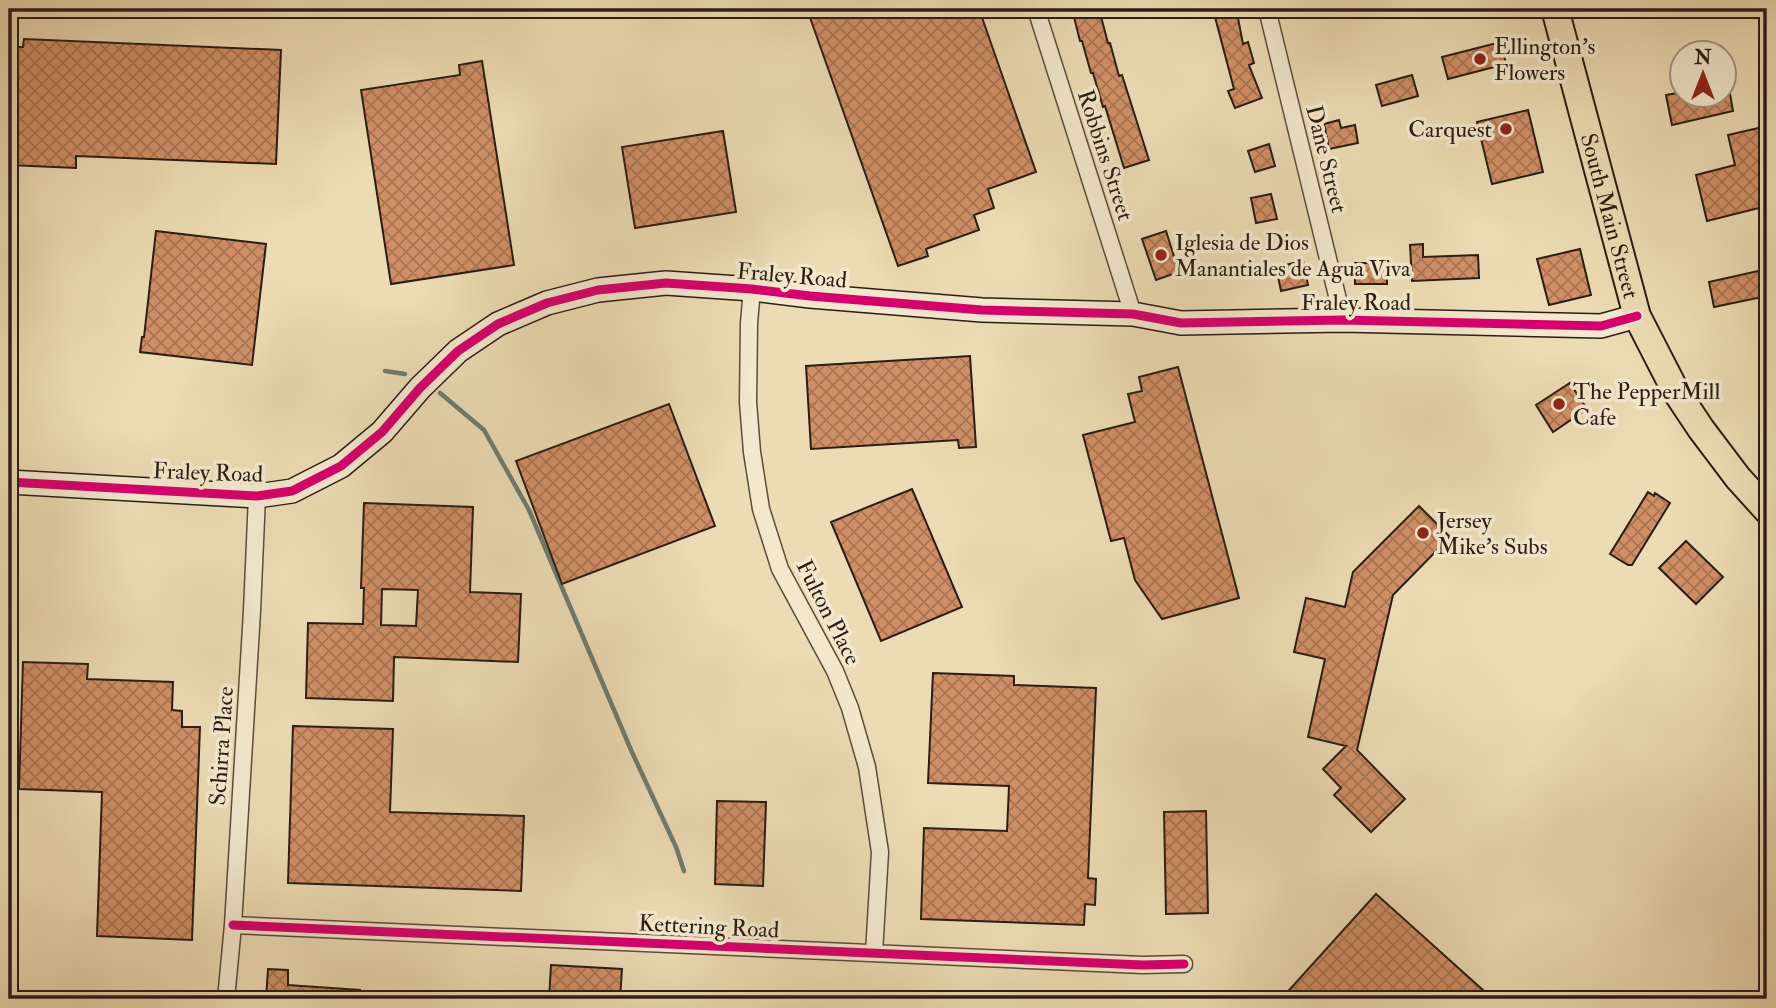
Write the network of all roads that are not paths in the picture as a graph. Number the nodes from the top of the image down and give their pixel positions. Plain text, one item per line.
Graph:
1 (1036, 9) edge
2 (1267, 9) edge
3 (1555, 9) edge
4 (752, 289) junction
5 (1133, 314) junction
6 (1637, 316) junction
7 (1343, 320) junction
8 (9, 482) edge
9 (257, 496) junction
10 (1767, 510) edge
11 (233, 925) junction
12 (874, 953) junction
13 (1184, 964) dead end
14 (226, 999) edge

1 - 5 street, Robbins Street
2 - 7 street, Dane Street
3 - 6 main road, South Main Street
4 - 5 street, Fraley Road
4 - 9 street, Fraley Road
4 - 12 street, Fulton Place
5 - 7 street, Fraley Road
6 - 7 street, Fraley Road
6 - 10 main road, South Main Street
8 - 9 street, Fraley Road
9 - 11 street, Schirra Place
11 - 12 street, Kettering Road
11 - 14 street, Schirra Place
12 - 13 street, Kettering Road

